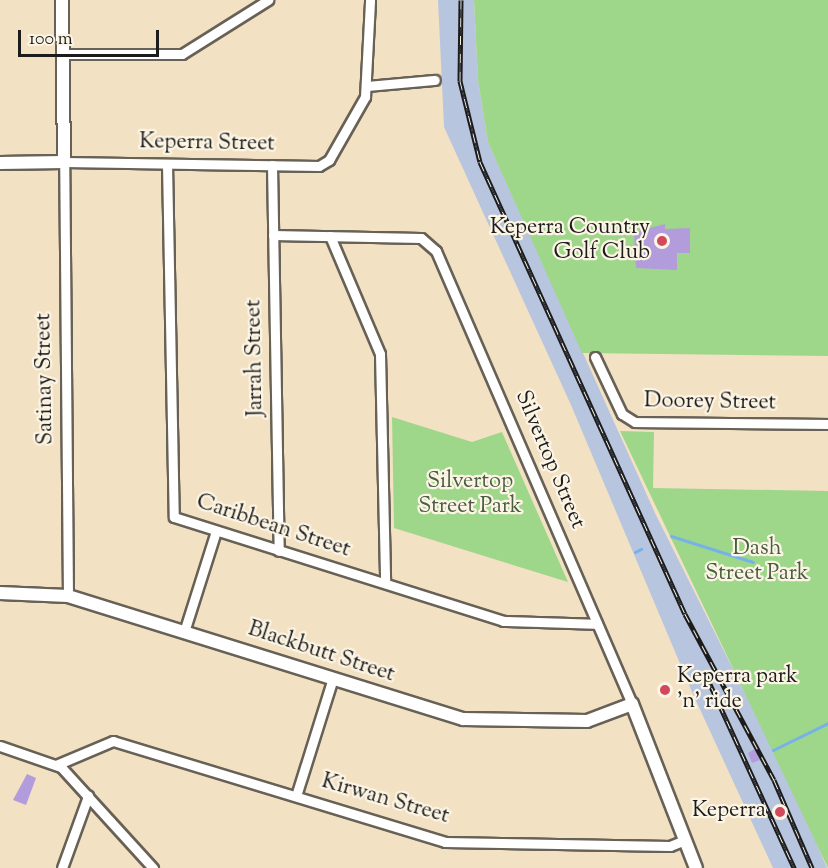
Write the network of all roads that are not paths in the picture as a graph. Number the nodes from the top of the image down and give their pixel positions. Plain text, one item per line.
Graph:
1 (62, 0) edge
2 (268, 0) edge
3 (370, 0) edge
4 (64, 54) junction
5 (435, 80) dead end
6 (366, 86) junction
7 (64, 162) junction
8 (0, 163) edge
9 (167, 164) junction
10 (272, 165) junction
11 (273, 236) junction
12 (330, 236) junction
13 (595, 357) dead end
14 (828, 424) edge
15 (216, 531) junction
16 (279, 551) junction
17 (385, 583) junction
18 (0, 593) edge
19 (68, 596) junction
20 (597, 624) junction
21 (184, 632) junction
22 (333, 678) junction
23 (632, 704) junction
24 (0, 746) edge
25 (56, 765) junction
26 (88, 796) junction
27 (296, 796) junction
28 (685, 840) junction
29 (62, 868) edge
30 (153, 868) edge
31 (696, 868) edge

1 - 4 street
2 - 4 street
3 - 6 street, Keperra Street
4 - 7 street
5 - 6 street
6 - 10 street, Keperra Street
7 - 8 street, Keperra Street
7 - 9 street, Keperra Street
7 - 19 street, Satinay Street
9 - 10 street, Keperra Street
9 - 15 street, Caribbean Street
10 - 11 street, Jarrah Street
11 - 12 street, Silvertop Street
11 - 16 street, Jarrah Street
12 - 17 street
12 - 20 street, Silvertop Street
13 - 14 street, Doorey Street
15 - 16 street, Caribbean Street
15 - 21 street
16 - 17 street, Caribbean Street
17 - 20 street, Caribbean Street
18 - 19 street, Blackbutt Street
19 - 21 street, Blackbutt Street
20 - 23 street, Silvertop Street
21 - 22 street, Blackbutt Street
22 - 23 street, Blackbutt Street
22 - 27 street
23 - 28 street, Silvertop Street
24 - 25 street
25 - 26 street
25 - 27 street, Kirwan Street
26 - 29 street
26 - 30 street
27 - 28 street, Kirwan Street
28 - 31 street

